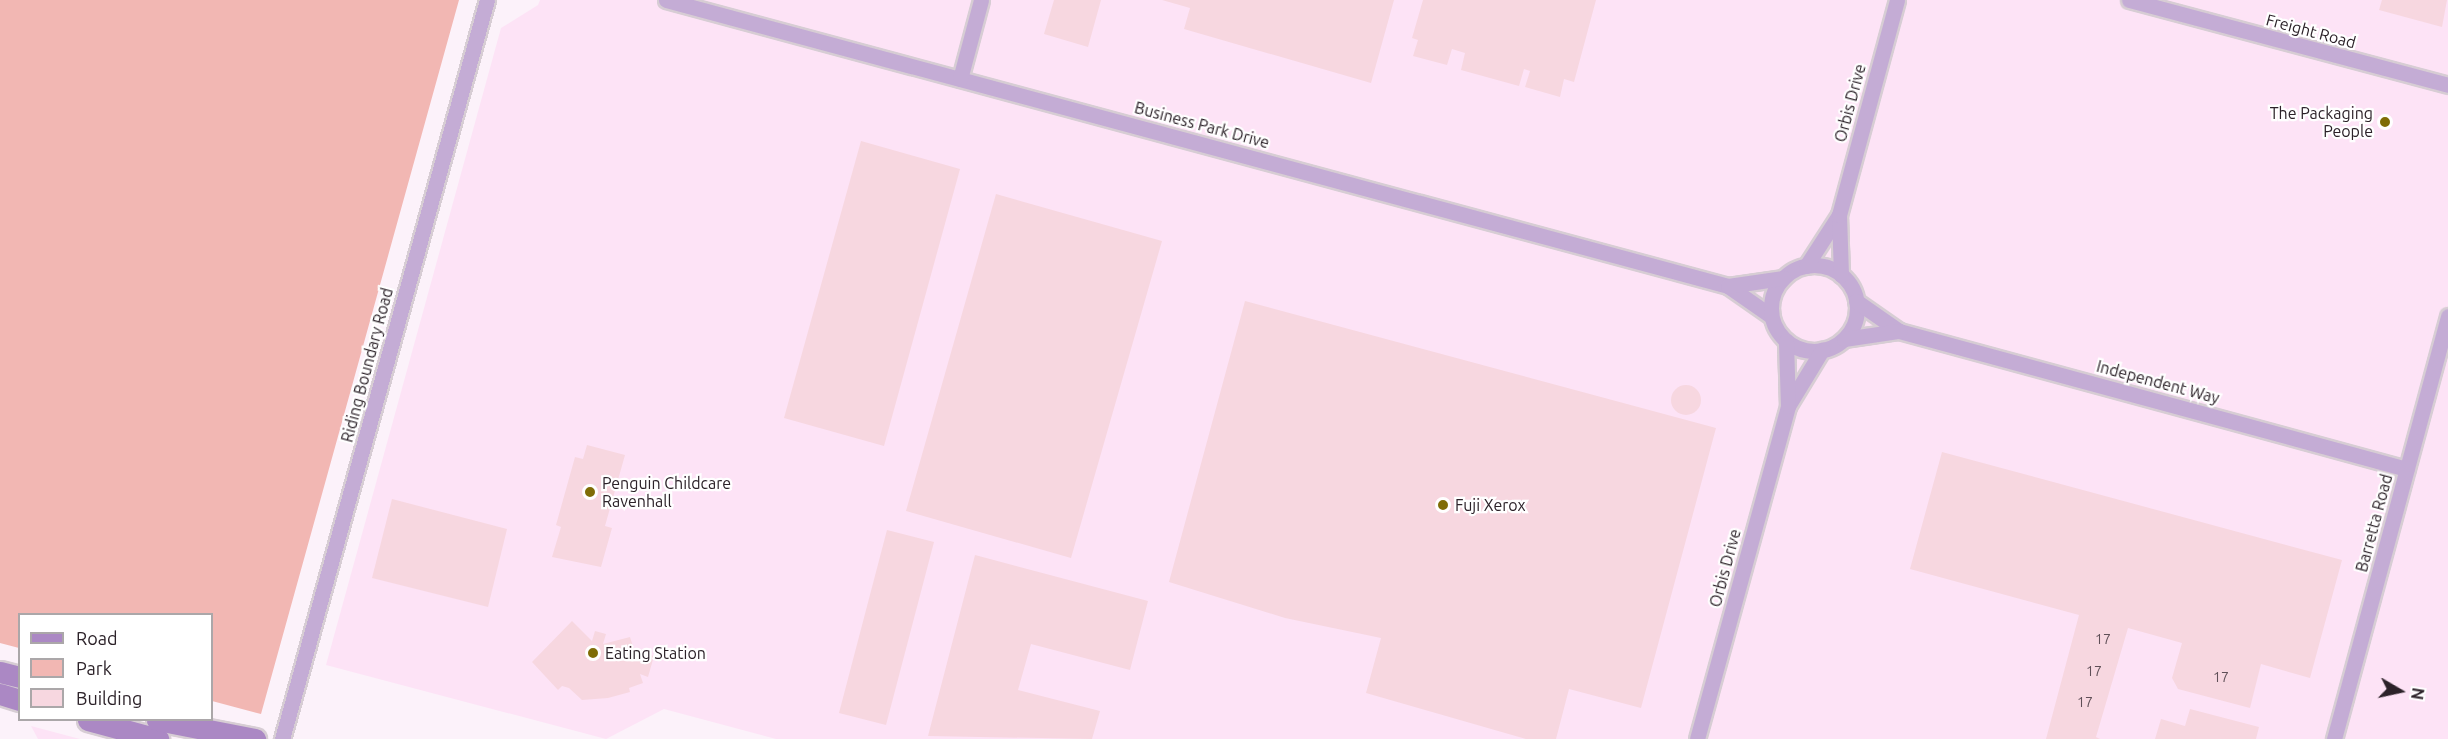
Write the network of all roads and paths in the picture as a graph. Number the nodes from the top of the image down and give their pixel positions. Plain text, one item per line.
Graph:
1 (487, 0) edge
2 (666, 0) edge
3 (981, 0) edge
4 (1897, 0) edge
5 (2129, 0) edge
6 (960, 79) junction
7 (2448, 85) edge
8 (1839, 215) junction
9 (1806, 266) junction
10 (1841, 275) junction
11 (1783, 278) junction
12 (1728, 286) junction
13 (1856, 301) junction
14 (1772, 316) junction
15 (2448, 316) edge
16 (1899, 331) junction
17 (1844, 339) junction
18 (1786, 341) junction
19 (1822, 350) junction
20 (1788, 406) junction
21 (2407, 469) junction
22 (0, 672) edge
23 (18, 676) edge
24 (0, 694) edge
25 (18, 699) edge
26 (92, 721) edge
27 (162, 721) edge
28 (158, 739) edge
29 (255, 739) edge
30 (282, 739) edge
31 (1697, 739) edge
32 (2334, 739) edge

1 - 30 street, Riding Boundary Road
2 - 6 street, Business Park Drive
3 - 6 street
4 - 8 street, Orbis Drive
5 - 7 street, Freight Road
6 - 12 street, Business Park Drive
8 - 9 street, Orbis Drive
8 - 10 street, Orbis Drive
9 - 10 street
9 - 11 street
10 - 13 street
11 - 12 street, Business Park Drive
11 - 14 street
12 - 14 street, Business Park Drive
13 - 16 street, Independent Way
13 - 17 street
14 - 18 street
15 - 21 street, Barretta Road
16 - 17 street, Independent Way
16 - 21 street, Independent Way
17 - 19 street
18 - 19 street
18 - 20 street, Orbis Drive
19 - 20 street, Orbis Drive
20 - 31 street, Orbis Drive
21 - 32 street, Barretta Road
22 - 23 main road
24 - 25 main road
26 - 28 main road
27 - 29 main road

